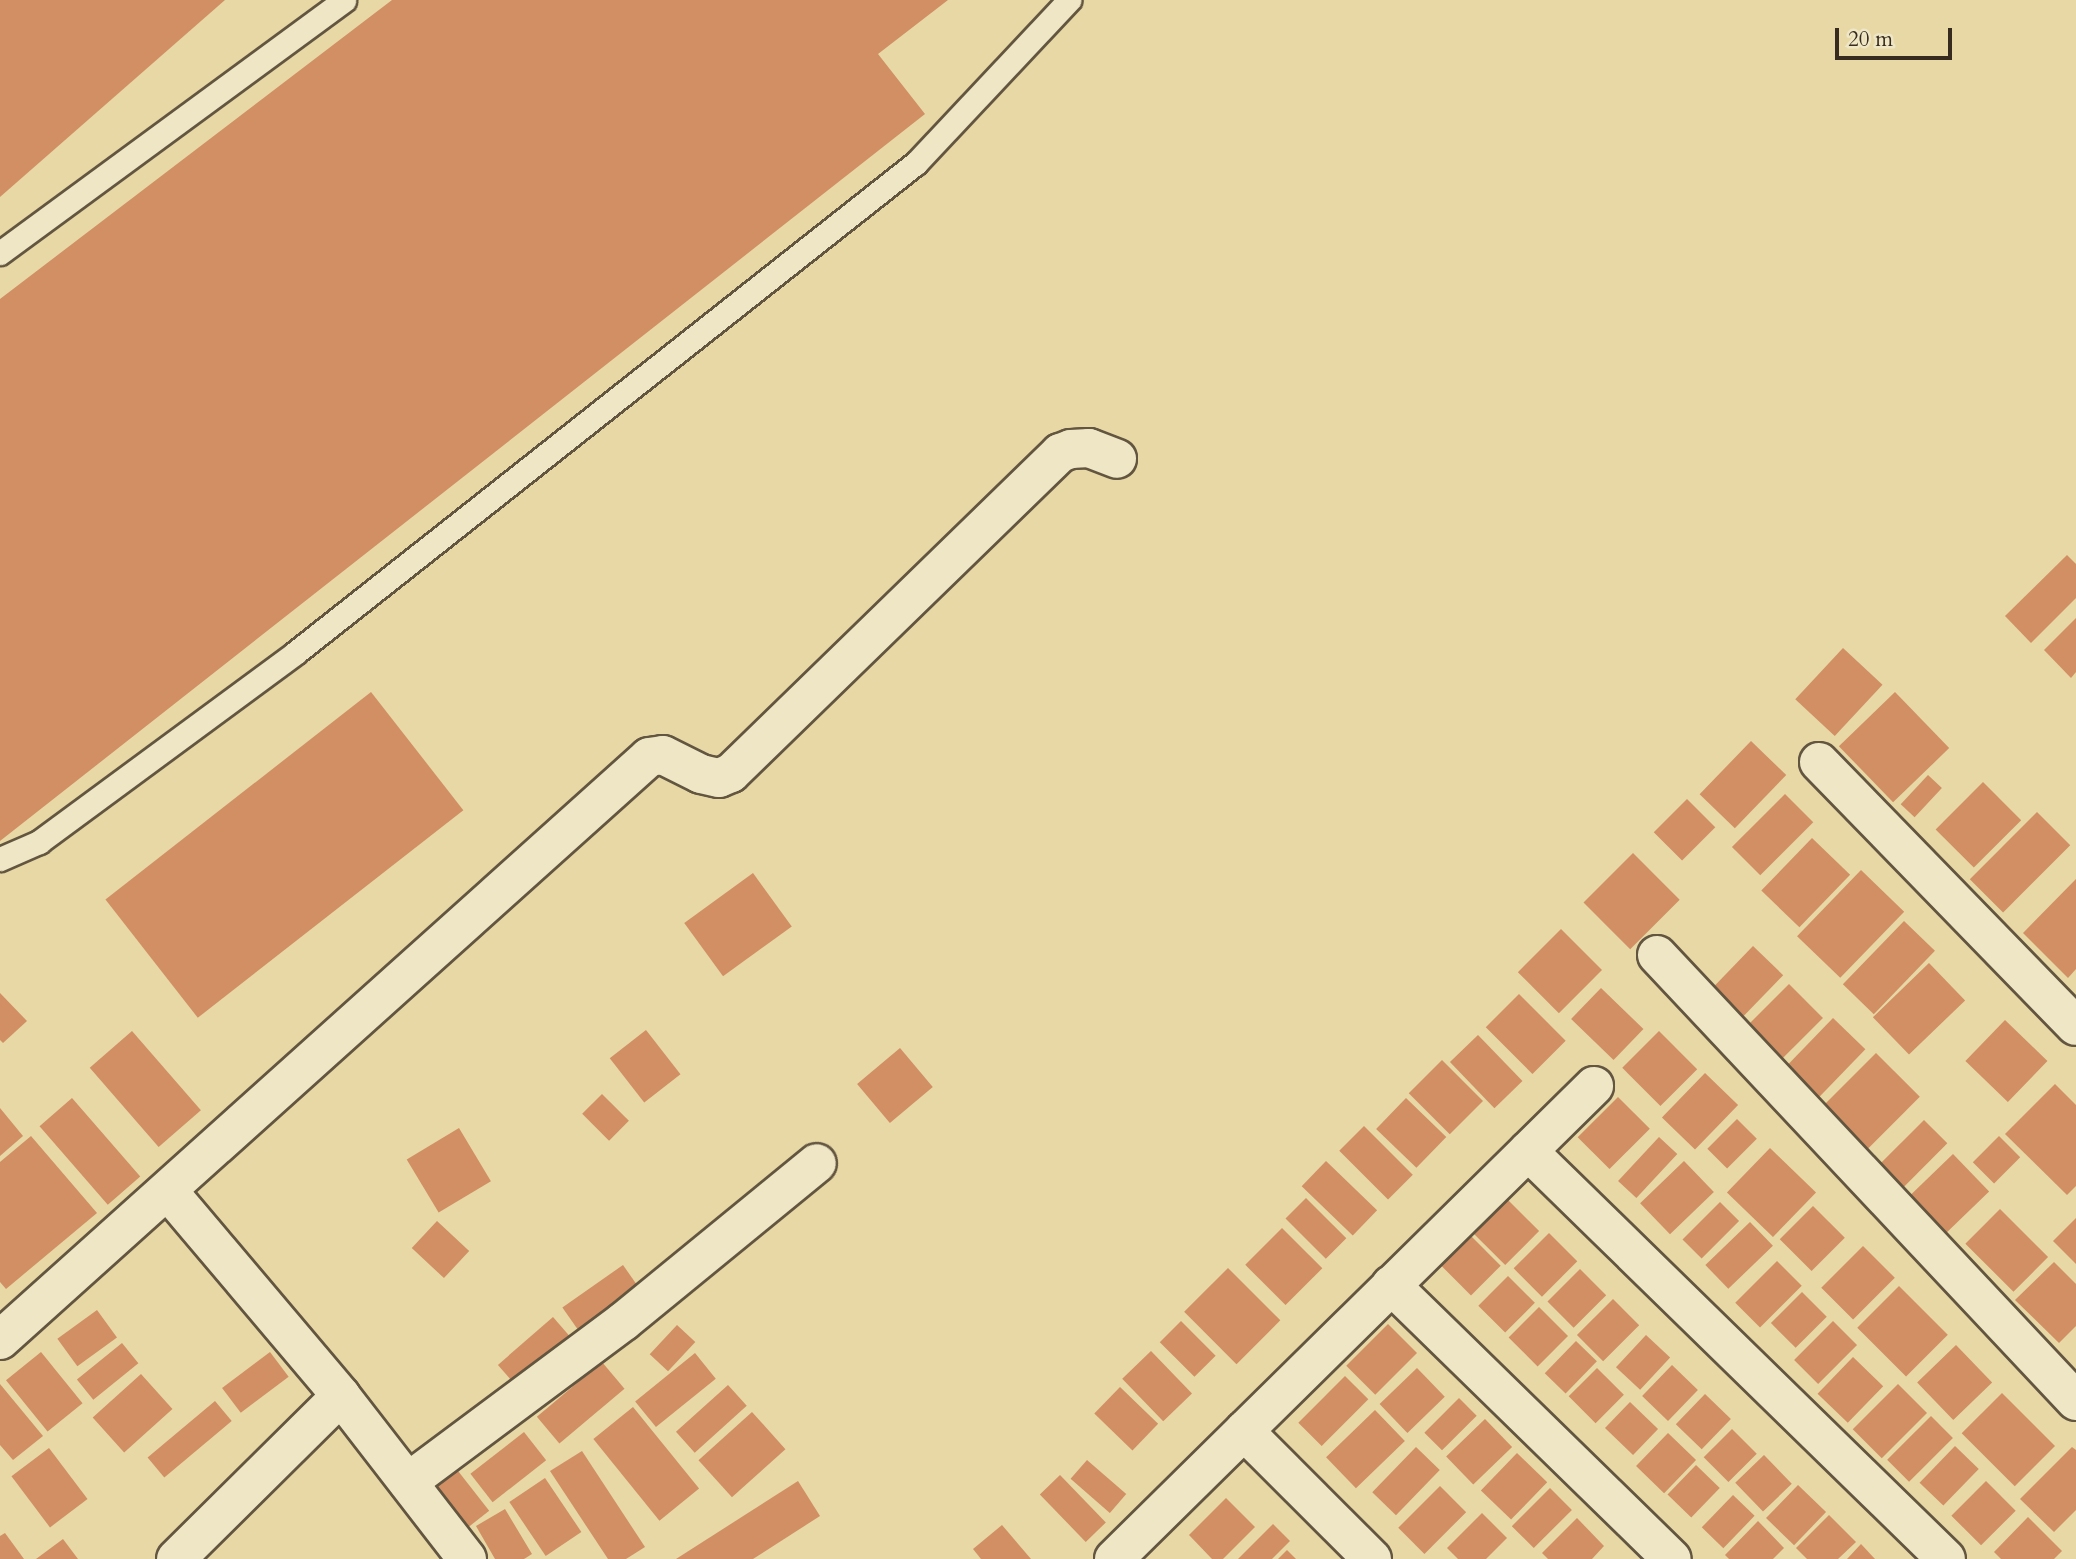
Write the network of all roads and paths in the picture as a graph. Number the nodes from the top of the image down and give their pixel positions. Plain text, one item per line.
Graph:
1 (344, 0) edge
2 (1069, 0) edge
3 (0, 253) edge
4 (1117, 459) dead end
5 (1819, 762) dead end
6 (0, 859) edge
7 (1657, 955) dead end
8 (2076, 1026) edge
9 (1594, 1086) dead end
10 (1528, 1151) junction
11 (817, 1163) dead end
12 (169, 1191) junction
13 (1391, 1285) junction
14 (0, 1340) edge
15 (341, 1396) junction
16 (2076, 1401) edge
17 (1246, 1429) junction
18 (408, 1482) junction
19 (176, 1559) edge
20 (467, 1559) edge
21 (1114, 1559) edge
22 (1372, 1559) edge
23 (1672, 1559) edge
24 (1946, 1559) edge

1 - 3 lane
2 - 6 lane
4 - 12 street
5 - 8 street
7 - 16 street
9 - 10 street
10 - 13 street
10 - 24 street
11 - 18 street
12 - 14 street
12 - 15 street
13 - 17 street
13 - 23 street
15 - 18 street
15 - 19 street
17 - 21 street
17 - 22 street
18 - 20 street

